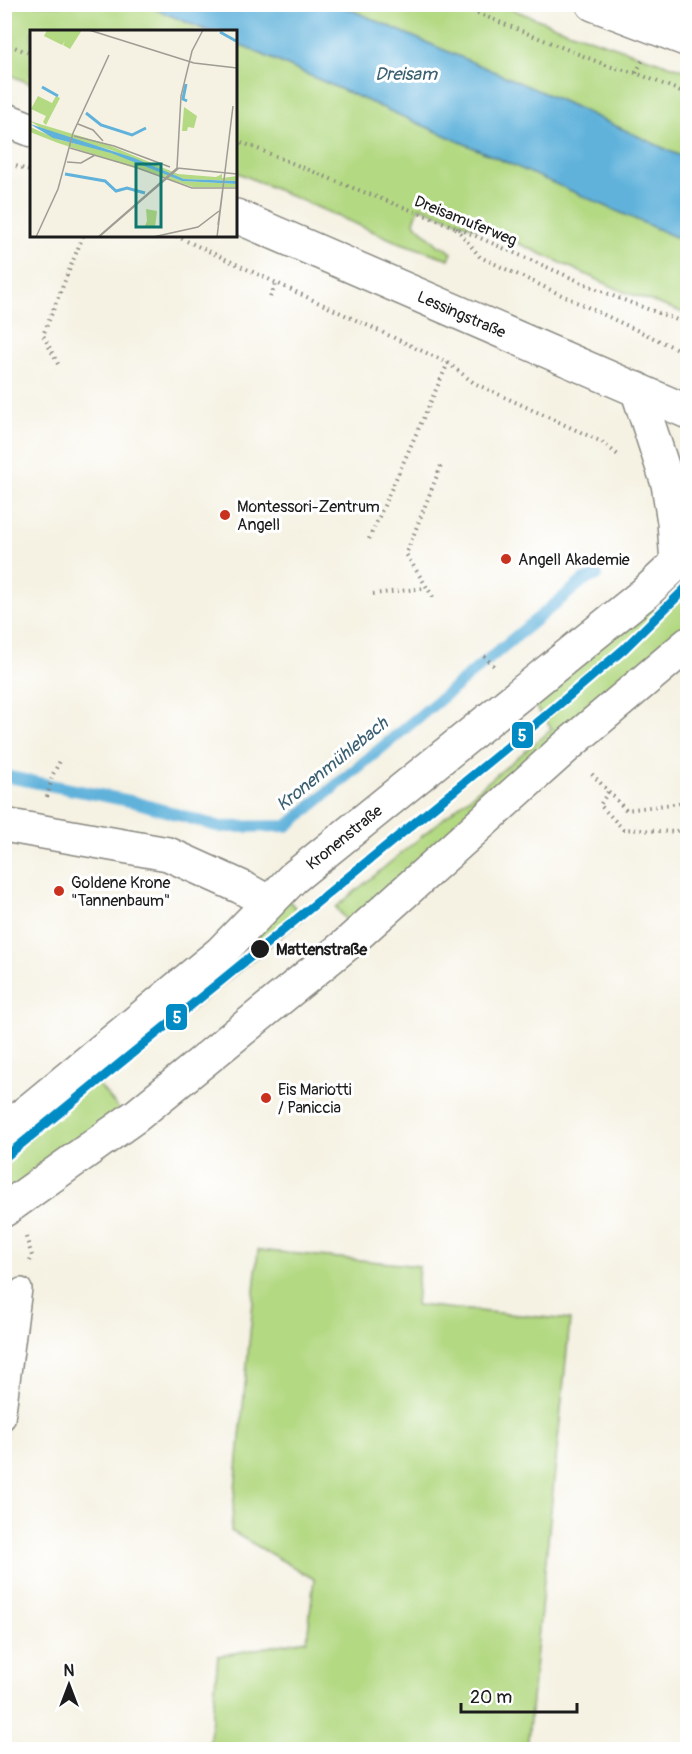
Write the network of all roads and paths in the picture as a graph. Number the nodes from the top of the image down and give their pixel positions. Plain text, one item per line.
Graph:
1 (455, 4) edge
2 (593, 4) edge
3 (687, 10) edge
4 (633, 21) junction
5 (687, 40) edge
6 (4, 43) edge
7 (30, 53) edge
8 (642, 61) dead end
9 (636, 74) junction
10 (687, 94) edge
11 (4, 118) edge
12 (30, 129) edge
13 (237, 140) edge
14 (237, 216) edge
15 (455, 227) junction
16 (83, 237) edge
17 (178, 237) edge
18 (278, 282) junction
19 (270, 297) dead end
20 (687, 324) edge
21 (687, 354) edge
22 (448, 363) junction
23 (58, 364) dead end
24 (637, 389) junction
25 (687, 412) edge
26 (620, 456) dead end
27 (442, 463) dead end
28 (369, 539) dead end
29 (682, 556) edge
30 (426, 588) junction
31 (373, 594) dead end
32 (433, 597) dead end
33 (687, 644) edge
34 (484, 656) dead end
35 (496, 669) dead end
36 (567, 746) junction
37 (61, 759) dead end
38 (608, 792) junction
39 (47, 800) dead end
40 (687, 802) edge
41 (4, 825) edge
42 (687, 825) edge
43 (268, 902) junction
44 (4, 1131) edge
45 (5, 1209) edge
46 (21, 1289) joint
47 (4, 1419) edge

1 - 9 path
2 - 4 main road
3 - 4 main road
4 - 5 main road
6 - 7 path
8 - 9 path
9 - 10 path
11 - 12 main road
13 - 15 path, Dreisamuferweg
14 - 24 main road, Lessingstraße
15 - 20 path, Dreisamuferweg
15 - 21 path
16 - 23 path
17 - 18 path
18 - 19 path
18 - 22 path
22 - 26 path
22 - 28 path
24 - 25 main road, Lessingstraße
24 - 29 main road
27 - 30 path
29 - 43 main road, Kronenstraße
30 - 31 path
30 - 32 path
33 - 36 main road
34 - 35 path
36 - 38 path
36 - 45 main road
37 - 39 path
38 - 40 path
38 - 42 path
41 - 43 main road
43 - 44 main road, Kronenstraße
45 - 46 path
46 - 47 lane

